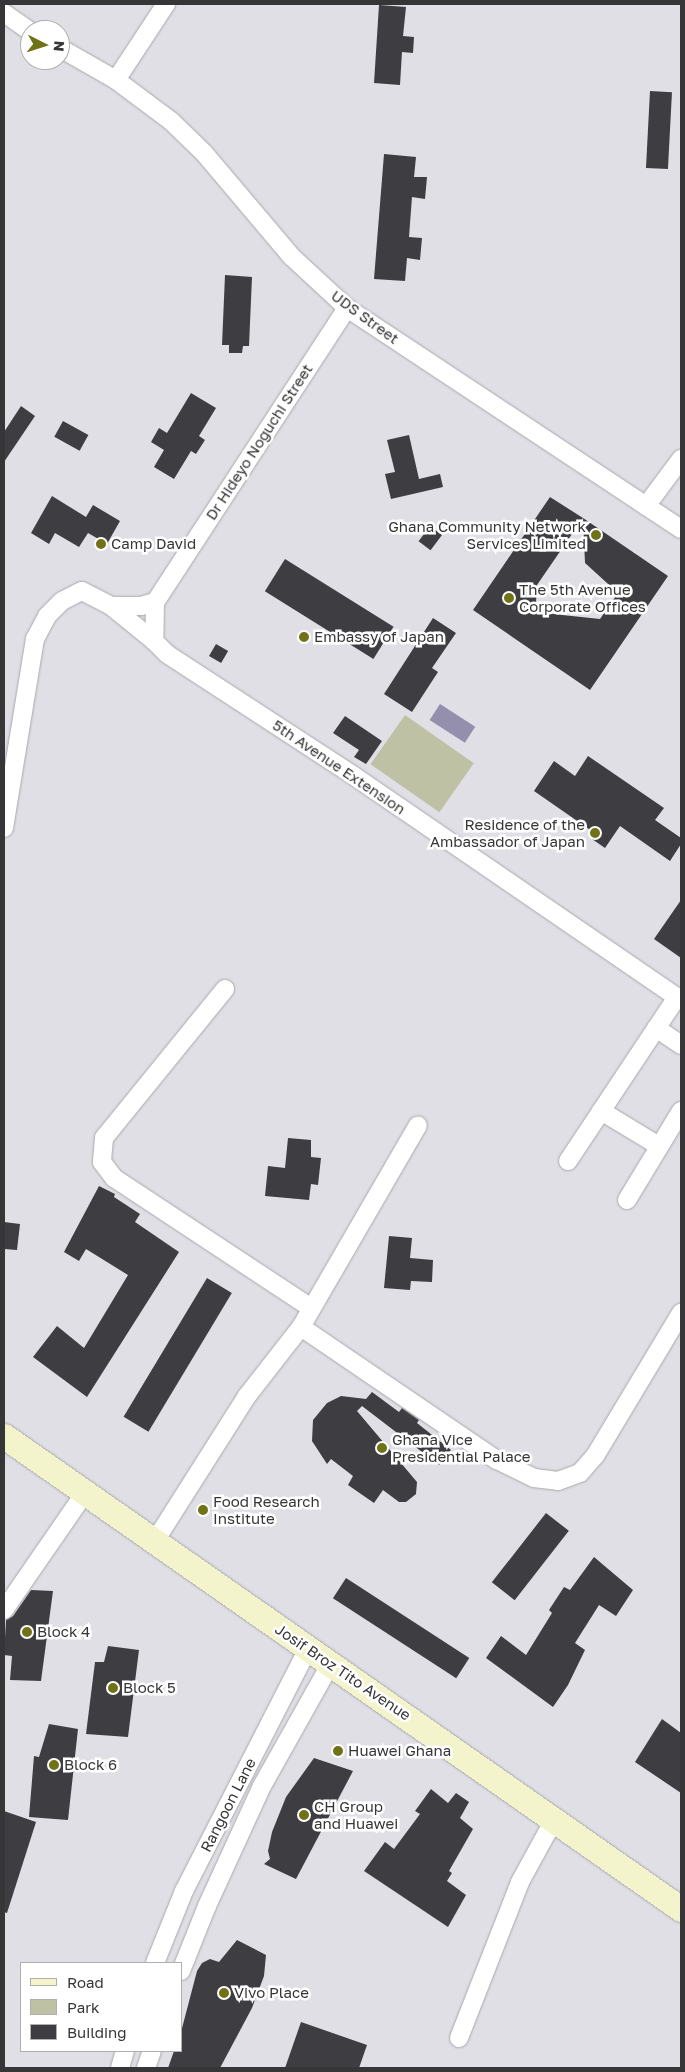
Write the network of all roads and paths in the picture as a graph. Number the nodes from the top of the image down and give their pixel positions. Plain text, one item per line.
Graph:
1 (166, 4) edge
2 (4, 13) edge
3 (20, 23) edge
4 (70, 54) edge
5 (116, 80) junction
6 (347, 308) junction
7 (681, 459) edge
8 (646, 506) junction
9 (681, 529) edge
10 (155, 602) junction
11 (111, 606) junction
12 (154, 641) junction
13 (4, 828) edge
14 (225, 990) dead end
15 (679, 998) edge
16 (656, 1028) junction
17 (681, 1045) edge
18 (601, 1111) junction
19 (681, 1111) edge
20 (418, 1125) dead end
21 (659, 1146) junction
22 (568, 1161) dead end
23 (626, 1200) dead end
24 (311, 1308) junction
25 (681, 1313) edge
26 (301, 1327) junction
27 (4, 1436) edge
28 (84, 1494) junction
29 (155, 1541) junction
30 (4, 1610) edge
31 (308, 1649) junction
32 (330, 1665) junction
33 (554, 1820) junction
34 (681, 1909) edge
35 (155, 1962) edge
36 (182, 1967) edge
37 (459, 2038) dead end
38 (125, 2052) edge
39 (152, 2052) edge
40 (120, 2068) edge
41 (146, 2068) edge

1 - 5 street
2 - 3 street
4 - 5 street, UDS Street
5 - 6 street, UDS Street
6 - 8 street, UDS Street
6 - 10 street, Dr Hideyo Noguchi Street
7 - 8 street
8 - 9 street, UDS Street
10 - 11 street
10 - 12 street
11 - 12 street, 5th Avenue Extension
11 - 13 street, 5th Avenue Extension
12 - 15 street, 5th Avenue Extension
14 - 24 street
15 - 16 street
16 - 17 street
16 - 18 street
18 - 21 street
18 - 22 street
19 - 21 street
20 - 24 street
21 - 23 street
24 - 26 street
25 - 26 street
26 - 29 street
27 - 28 street, Josif Broz Tito Avenue
28 - 29 street, Josif Broz Tito Avenue
28 - 30 street
29 - 31 street, Josif Broz Tito Avenue
31 - 32 street, Josif Broz Tito Avenue
31 - 35 street, Rangoon Lane
32 - 33 street, Josif Broz Tito Avenue
32 - 36 street, Rangoon Lane
33 - 34 street, Josif Broz Tito Avenue
33 - 37 street
38 - 40 street
39 - 41 street

